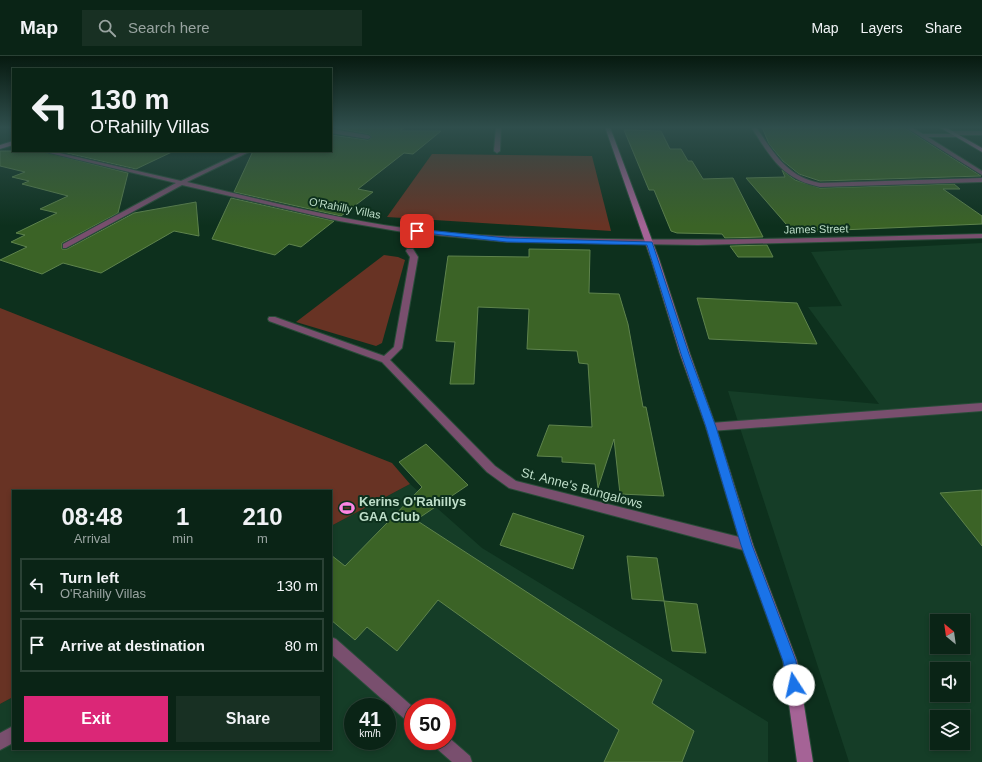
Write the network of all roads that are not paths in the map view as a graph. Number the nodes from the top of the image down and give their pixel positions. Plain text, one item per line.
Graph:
1 (82, 160) edge
2 (229, 160) edge
3 (619, 160) edge
4 (777, 160) edge
5 (960, 160) edge
6 (982, 173) edge
7 (982, 180) edge
8 (181, 183) junction
9 (982, 236) edge
10 (650, 243) junction
11 (66, 246) dead end
12 (410, 251) dead end
13 (272, 319) dead end
14 (385, 360) junction
15 (982, 407) edge
16 (711, 427) junction
17 (747, 545) junction
18 (332, 645) edge
19 (404, 709) edge
20 (12, 735) edge
21 (0, 742) edge
22 (451, 750) edge
23 (464, 762) edge
24 (805, 762) edge

1 - 8 street, O'Rahilly Villas
2 - 8 street
3 - 10 main road
4 - 7 street
5 - 6 street
8 - 10 street, O'Rahilly Villas
8 - 11 street
9 - 10 street, James Street
10 - 16 main road
12 - 14 street
13 - 14 street, St. Anne's Bungalows
14 - 17 street, St. Anne's Bungalows
15 - 16 street
16 - 17 main road
17 - 24 main road
18 - 19 street
20 - 21 street
22 - 23 street

